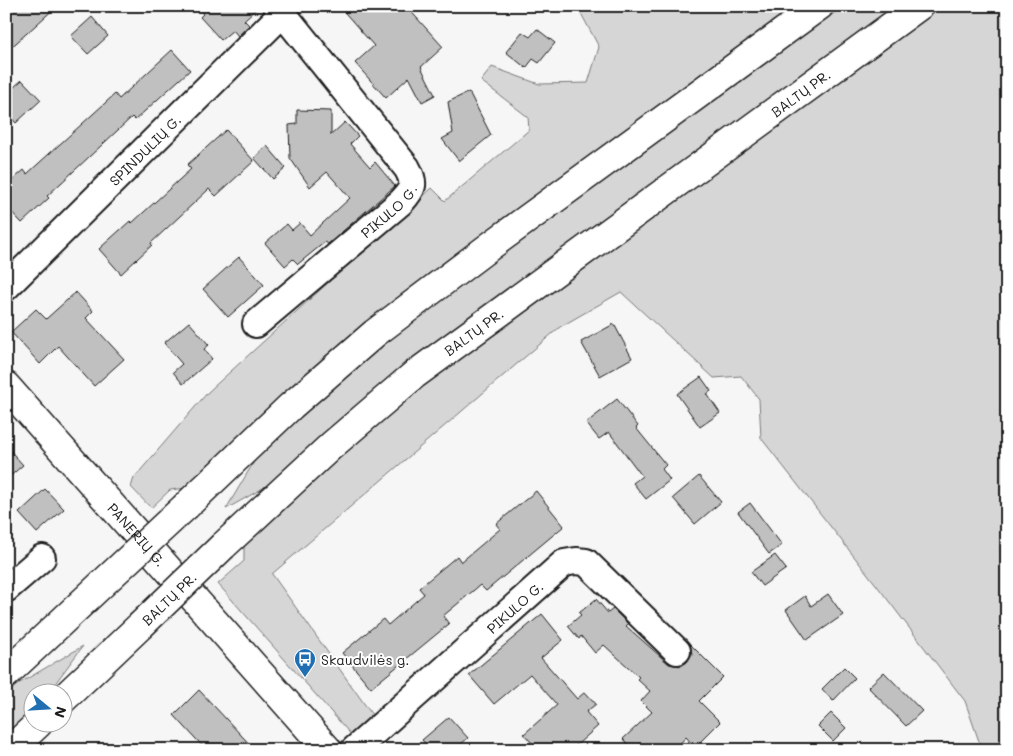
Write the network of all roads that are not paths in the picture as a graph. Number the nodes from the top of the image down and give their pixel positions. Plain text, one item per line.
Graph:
1 (819, 6) edge
2 (919, 6) edge
3 (280, 10) edge
4 (6, 287) edge
5 (256, 324) dead end
6 (6, 386) edge
7 (155, 534) junction
8 (42, 558) dead end
9 (192, 575) junction
10 (6, 589) edge
11 (677, 651) dead end
12 (6, 674) edge
13 (72, 691) edge
14 (27, 734) edge
15 (10, 750) edge
16 (328, 750) edge
17 (354, 750) edge

1 - 7 main road, bridge
2 - 9 main road, BALTŲ PR., bridge
3 - 4 street, SPINDULIŲ G.
3 - 5 street, PIKULO G.
6 - 16 main road, PANERIŲ G.
7 - 9 main road
7 - 12 main road, bridge
8 - 10 street
9 - 13 main road, BALTŲ PR., bridge
11 - 17 street, PIKULO G.
14 - 15 main road

